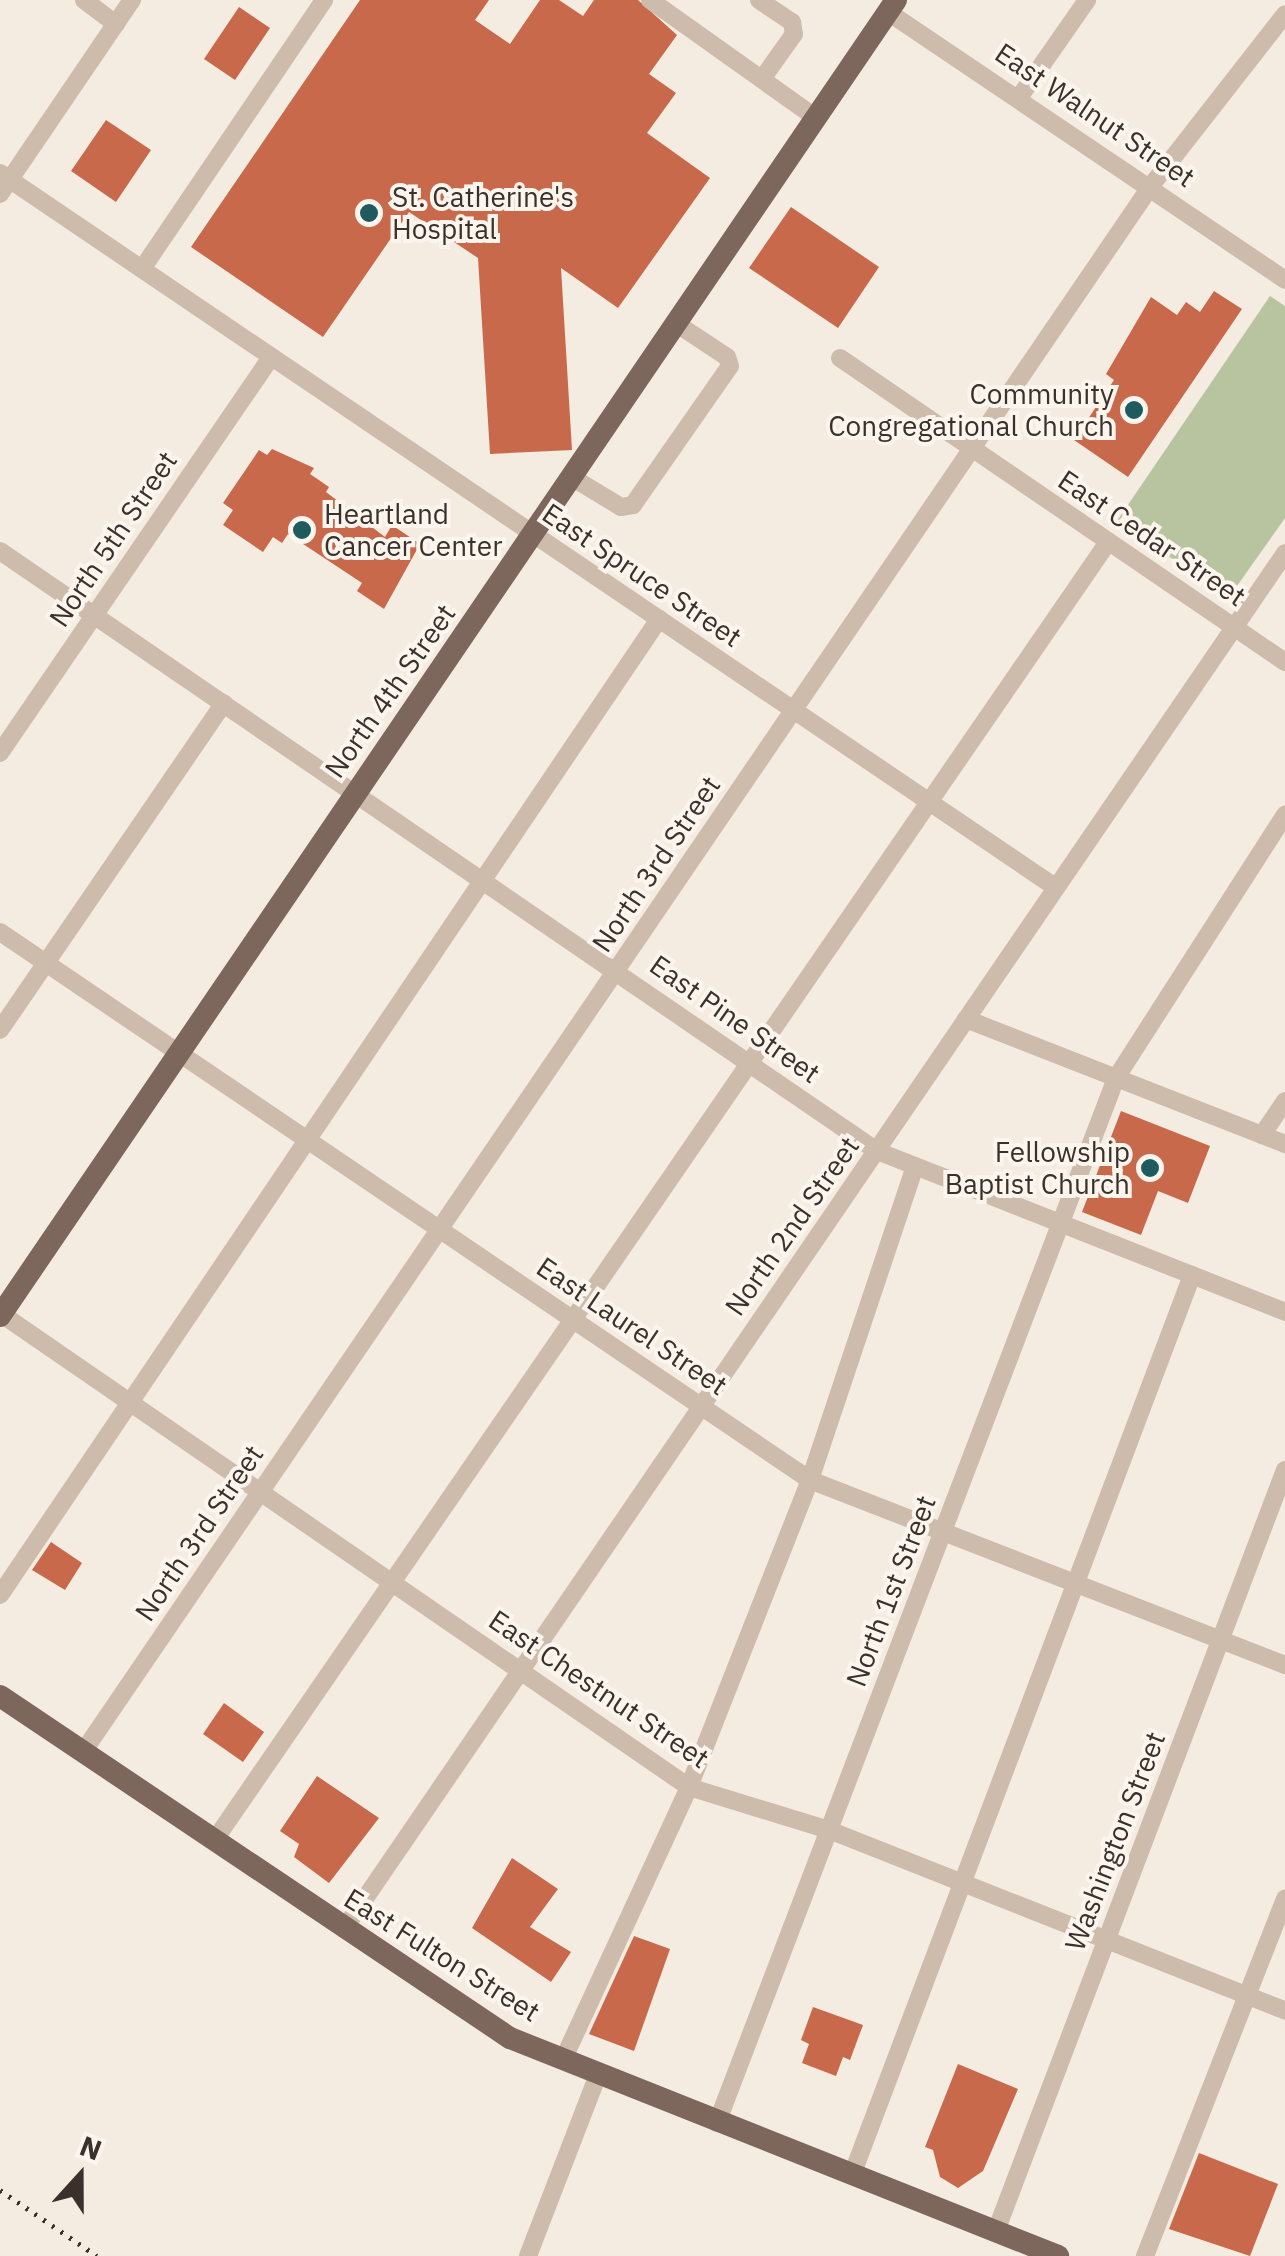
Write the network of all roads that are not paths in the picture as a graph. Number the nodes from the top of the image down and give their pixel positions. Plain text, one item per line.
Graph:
1 (84, 0) edge
2 (132, 0) edge
3 (324, 0) edge
4 (650, 0) edge
5 (759, 0) edge
6 (1087, 0) edge
7 (885, 4) edge
8 (1285, 14) edge
9 (116, 24) junction
10 (762, 79) junction
11 (1018, 99) junction
12 (816, 118) junction
13 (3, 182) edge
14 (1150, 188) junction
15 (142, 269) junction
16 (1285, 280) edge
17 (677, 324) junction
18 (271, 356) junction
19 (840, 358) dead end
20 (972, 449) junction
21 (573, 478) junction
22 (535, 535) junction
23 (1108, 542) junction
24 (0, 551) edge
25 (1285, 553) edge
26 (94, 614) junction
27 (659, 619) junction
28 (1234, 627) junction
29 (1285, 662) edge
30 (224, 703) junction
31 (794, 710) junction
32 (0, 752) edge
33 (356, 793) junction
34 (928, 802) junction
35 (1285, 815) edge
36 (482, 880) junction
37 (1055, 888) junction
38 (0, 932) edge
39 (46, 964) junction
40 (616, 971) junction
41 (966, 1019) junction
42 (0, 1030) edge
43 (180, 1054) junction
44 (748, 1062) junction
45 (1116, 1078) junction
46 (1285, 1102) edge
47 (1262, 1135) junction
48 (308, 1141) junction
49 (1285, 1144) edge
50 (877, 1151) junction
51 (914, 1166) junction
52 (1060, 1223) junction
53 (440, 1230) junction
54 (1192, 1275) junction
55 (1285, 1312) edge
56 (0, 1315) edge
57 (574, 1320) junction
58 (128, 1400) junction
59 (701, 1406) junction
60 (1285, 1470) edge
61 (810, 1480) junction
62 (261, 1491) junction
63 (943, 1532) junction
64 (394, 1583) junction
65 (1077, 1584) junction
66 (0, 1595) edge
67 (1220, 1640) junction
68 (1285, 1665) edge
69 (522, 1672) junction
70 (0, 1696) edge
71 (83, 1752) junction
72 (689, 1787) junction
73 (829, 1830) junction
74 (214, 1841) junction
75 (964, 1884) junction
76 (1285, 1898) edge
77 (344, 1929) junction
78 (1106, 1940) junction
79 (1250, 1997) junction
80 (1285, 2011) edge
81 (563, 2060) junction
82 (598, 2076) junction
83 (717, 2123) junction
84 (852, 2176) junction
85 (996, 2231) junction
86 (528, 2256) edge
87 (1058, 2256) edge
88 (1145, 2256) edge

1 - 9 street
2 - 9 street
3 - 15 street
4 - 10 street
5 - 10 street
6 - 11 street
7 - 11 street, East Walnut Street
7 - 12 main road, North 4th Street
8 - 14 street, North 3rd Street
9 - 13 street
10 - 12 street
11 - 14 street, East Walnut Street
12 - 17 main road, North 4th Street
13 - 15 street, East Spruce Street
14 - 16 street, East Walnut Street
14 - 20 street, North 3rd Street
15 - 18 street, East Spruce Street
17 - 21 main road, North 4th Street
17 - 21 street
18 - 22 street, East Spruce Street
18 - 26 street, North 5th Street
19 - 20 street, East Cedar Street
20 - 23 street, East Cedar Street
20 - 31 street, North 3rd Street
21 - 22 main road, North 4th Street
22 - 27 street, East Spruce Street
22 - 33 main road, North 4th Street
23 - 28 street, East Cedar Street
23 - 34 street
24 - 26 street, East Pine Street
25 - 28 street, North 2nd Street
26 - 30 street, East Pine Street
26 - 32 street, North 5th Street
27 - 31 street, East Spruce Street
27 - 36 street
28 - 29 street, East Cedar Street
28 - 37 street, North 2nd Street
30 - 33 street, East Pine Street
30 - 39 street
31 - 34 street, East Spruce Street
31 - 40 street, North 3rd Street
33 - 36 street, East Pine Street
33 - 43 main road, North 4th Street
34 - 37 street, East Spruce Street
34 - 44 street
35 - 45 street, North 1st Street
36 - 40 street, East Pine Street
36 - 48 street
37 - 41 street, North 2nd Street
38 - 39 street, East Laurel Street
39 - 42 street
39 - 43 street, East Laurel Street
40 - 44 street, East Pine Street
40 - 53 street, North 3rd Street
41 - 45 street
41 - 50 street, North 2nd Street
43 - 48 street, East Laurel Street
43 - 56 main road, North 4th Street
44 - 50 street, East Pine Street
44 - 57 street
45 - 47 street
45 - 52 street, North 1st Street
46 - 47 street
47 - 49 street
48 - 53 street, East Laurel Street
48 - 58 street
50 - 51 street, East Pine Street
50 - 59 street, North 2nd Street
51 - 52 street, East Pine Street
51 - 61 street
52 - 54 street, East Pine Street
52 - 63 street, North 1st Street
53 - 57 street, East Laurel Street
53 - 62 street, North 3rd Street
54 - 55 street, East Pine Street
54 - 65 street
56 - 58 street, East Chestnut Street
57 - 59 street, East Laurel Street
57 - 64 street
58 - 62 street, East Chestnut Street
58 - 66 street
59 - 61 street, East Laurel Street
59 - 69 street, North 2nd Street
60 - 67 street, Washington Street
61 - 63 street, East Laurel Street
61 - 72 street
62 - 64 street, East Chestnut Street
62 - 71 street, North 3rd Street
63 - 65 street, East Laurel Street
63 - 73 street, North 1st Street
64 - 69 street, East Chestnut Street
64 - 74 street
65 - 67 street, East Laurel Street
65 - 75 street
67 - 68 street, East Laurel Street
67 - 78 street, Washington Street
69 - 72 street, East Chestnut Street
69 - 77 street, North 2nd Street
70 - 71 main road, East Fulton Street
71 - 74 main road, East Fulton Street
72 - 73 street, East Chestnut Street
72 - 81 street
73 - 75 street, East Chestnut Street
73 - 83 street, North 1st Street
74 - 77 main road, East Fulton Street
75 - 78 street, East Chestnut Street
75 - 84 street
76 - 79 street
77 - 81 main road, East Fulton Street
78 - 79 street, East Chestnut Street
78 - 85 street, Washington Street
79 - 80 street, East Chestnut Street
79 - 88 street
81 - 82 main road, East Fulton Street
82 - 83 main road, East Fulton Street
82 - 86 street
83 - 84 main road, East Fulton Street
84 - 85 main road, East Fulton Street
85 - 87 main road, East Fulton Street

